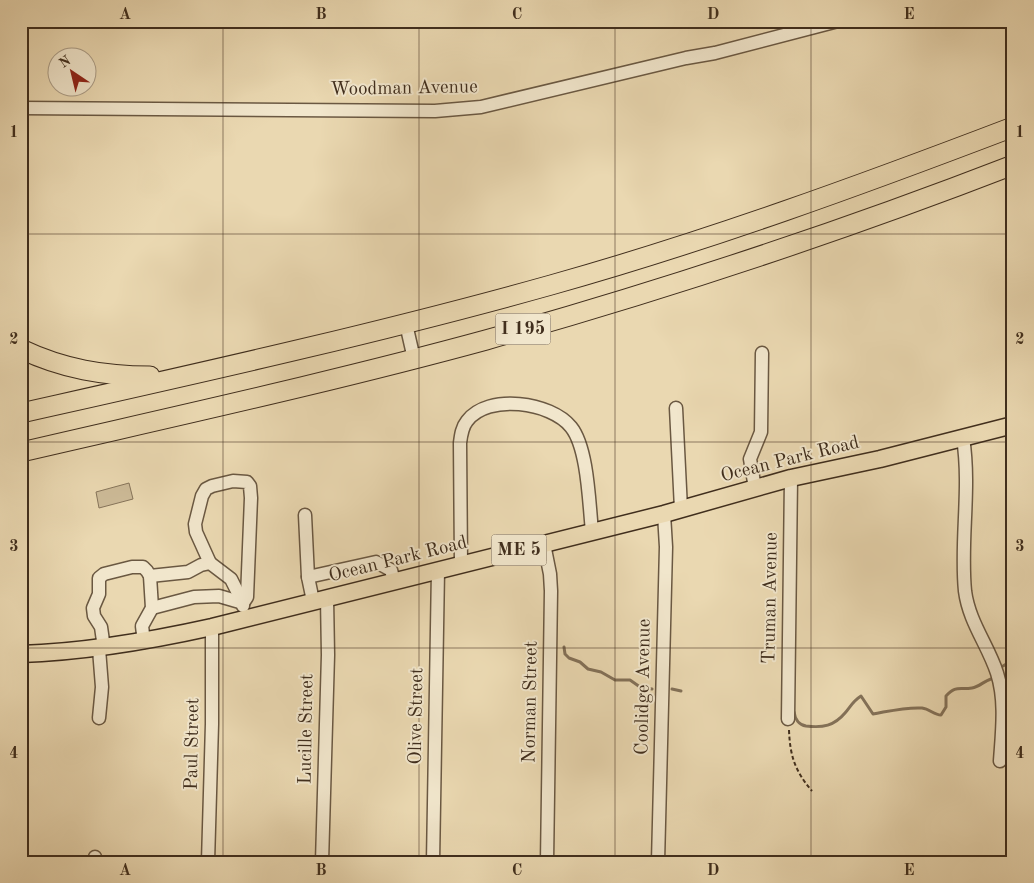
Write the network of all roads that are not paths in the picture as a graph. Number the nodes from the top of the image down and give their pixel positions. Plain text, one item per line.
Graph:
1 (838, 21) edge
2 (21, 108) edge
3 (1013, 127) edge
4 (1013, 165) edge
5 (406, 324) junction
6 (21, 349) edge
7 (762, 353) dead end
8 (414, 359) junction
9 (184, 376) junction
10 (676, 408) dead end
11 (21, 413) edge
12 (1013, 425) edge
13 (963, 438) junction
14 (21, 452) edge
15 (791, 478) junction
16 (755, 488) junction
17 (681, 509) junction
18 (664, 514) junction
19 (305, 515) dead end
20 (592, 531) junction
21 (544, 544) junction
22 (210, 563) junction
23 (461, 564) junction
24 (438, 570) junction
25 (150, 576) junction
26 (308, 577) junction
27 (394, 581) junction
28 (320, 600) junction
29 (152, 608) junction
30 (243, 611) junction
31 (212, 627) junction
32 (144, 642) junction
33 (101, 648) junction
34 (21, 654) edge
35 (99, 718) dead end
36 (788, 719) road end
37 (1004, 755) edge
38 (208, 862) edge
39 (322, 862) edge
40 (433, 862) edge
41 (546, 862) edge
42 (658, 862) edge

1 - 2 street, Woodman Avenue
3 - 5 highway, I 195
4 - 8 highway, I 195
5 - 8 street
5 - 9 highway, I 195
6 - 9 highway
7 - 16 street
8 - 14 highway, I 195
9 - 11 highway, I 195
10 - 17 street
12 - 13 main road, Ocean Park Road / ME 5
13 - 15 main road, Ocean Park Road / ME 5
13 - 37 street
15 - 16 main road, Ocean Park Road / ME 5
15 - 36 street, Truman Avenue
16 - 17 main road, Ocean Park Road / ME 5
17 - 18 main road, Ocean Park Road / ME 5
18 - 20 main road, Ocean Park Road / ME 5
18 - 42 street, Coolidge Avenue
19 - 26 street, Lucille Street
20 - 21 main road, Ocean Park Road / ME 5
20 - 23 street
21 - 23 main road, Ocean Park Road / ME 5
21 - 41 street, Norman Street
22 - 25 street
22 - 30 street
22 - 30 street
23 - 24 main road, Ocean Park Road / ME 5
24 - 27 main road, Ocean Park Road / ME 5
24 - 40 street, Olive Street
25 - 29 street
25 - 33 street
26 - 27 street
26 - 28 street, Lucille Street
27 - 28 main road, Ocean Park Road / ME 5
28 - 30 main road, Ocean Park Road / ME 5
28 - 39 street, Lucille Street
29 - 30 street
29 - 32 street
30 - 31 main road, Ocean Park Road / ME 5
31 - 32 main road, Ocean Park Road / ME 5
31 - 38 street, Paul Street
32 - 33 main road, Ocean Park Road / ME 5
33 - 34 main road, Ocean Park Road / ME 5
33 - 35 street

